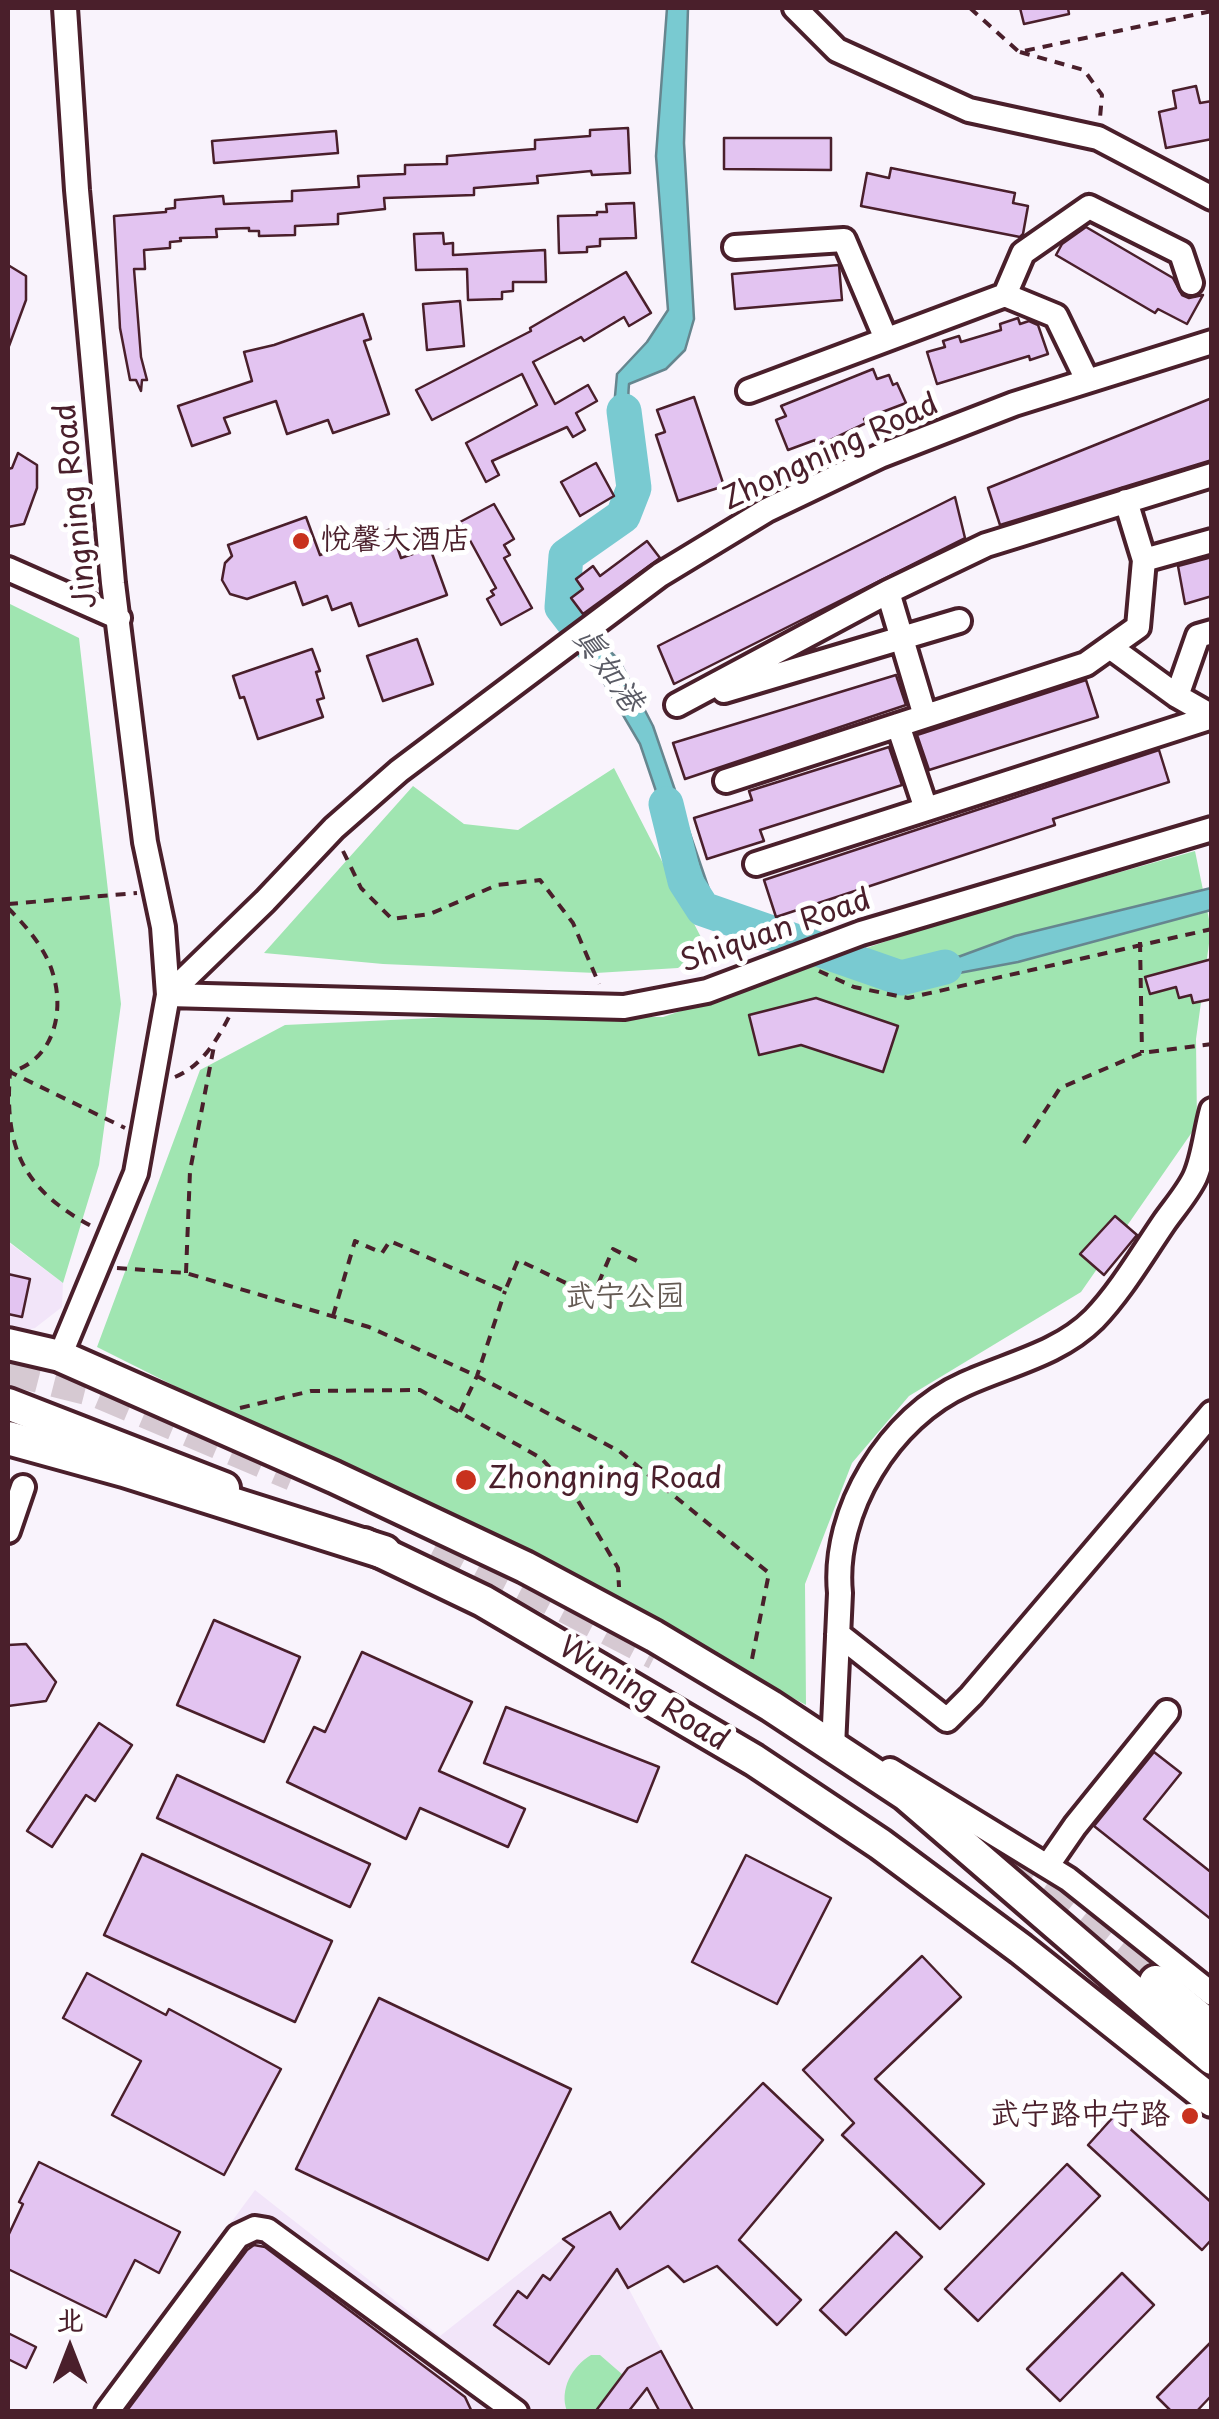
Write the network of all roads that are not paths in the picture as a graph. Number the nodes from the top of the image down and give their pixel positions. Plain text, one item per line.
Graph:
1 (64, 8) edge
2 (795, 8) edge
3 (1211, 199) edge
4 (735, 247) dead end
5 (1191, 283) dead end
6 (1005, 295) junction
7 (886, 340) junction
8 (1212, 342) edge
9 (1087, 380) junction
10 (749, 391) dead end
11 (1212, 475) edge
12 (1126, 501) junction
13 (1212, 541) edge
14 (1144, 560) junction
15 (8, 569) edge
16 (888, 592) junction
17 (119, 618) junction
18 (959, 621) dead end
19 (1212, 632) edge
20 (902, 638) junction
21 (1110, 647) junction
22 (1177, 696) junction
23 (925, 716) junction
24 (1212, 716) edge
25 (898, 725) junction
26 (726, 781) dead end
27 (926, 809) junction
28 (1211, 830) edge
29 (756, 864) dead end
30 (168, 995) junction
31 (1212, 1110) edge
32 (8, 1344) edge
33 (60, 1356) junction
34 (8, 1404) edge
35 (1212, 1413) edge
36 (8, 1438) edge
37 (23, 1486) dead end
38 (8, 1531) edge
39 (384, 1552) junction
40 (838, 1634) junction
41 (1167, 1712) dead end
42 (833, 1747) junction
43 (1048, 1865) junction
44 (1156, 1982) tunnel mouth
45 (1212, 1994) edge
46 (1212, 2029) edge
47 (1212, 2059) edge
48 (1212, 2101) edge
49 (478, 2384) junction
50 (107, 2412) edge
51 (492, 2412) edge
52 (516, 2412) edge

1 - 17 street, Jingning Road
2 - 3 street
4 - 7 street
5 - 6 street
6 - 7 street
6 - 9 street
7 - 10 street
8 - 9 street, Zhongning Road
9 - 30 street, Zhongning Road
11 - 12 street
12 - 14 street
12 - 16 street
13 - 14 street
14 - 21 street
15 - 17 street
16 - 20 street
16 - 20 street
17 - 30 street, Jingning Road
18 - 20 street
19 - 22 street
20 - 23 street
21 - 22 street
21 - 23 street
22 - 24 street
23 - 25 street
24 - 27 street
25 - 26 street
25 - 27 street
27 - 29 street
28 - 30 street, Shiquan Road
30 - 33 street
31 - 40 street
32 - 33 main road
33 - 42 main road
34 - 39 main road, Wuning Road
35 - 40 street
36 - 39 highway
37 - 38 street
39 - 48 main road, Wuning Road
40 - 42 street
41 - 43 street
42 - 43 street
42 - 47 main road
43 - 45 street
44 - 46 highway
49 - 50 street
49 - 51 street
49 - 52 street

